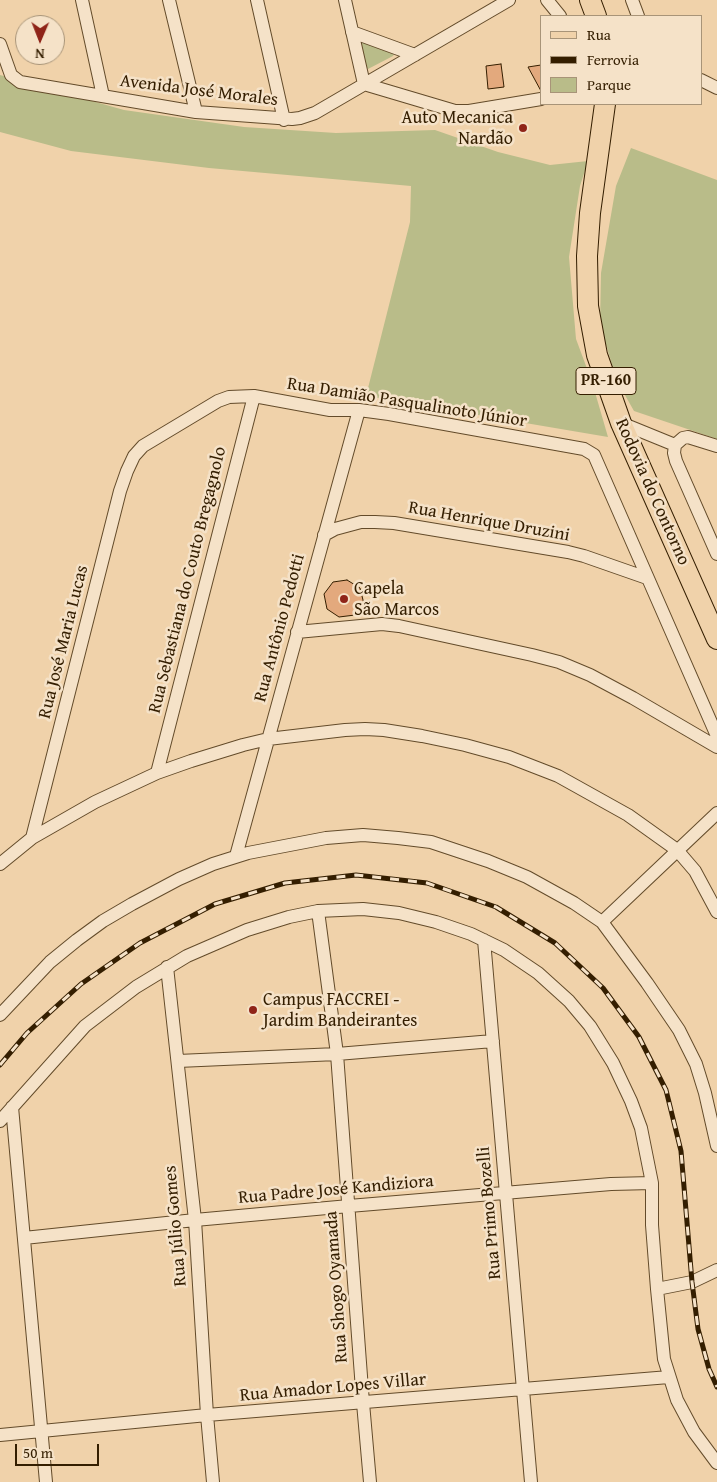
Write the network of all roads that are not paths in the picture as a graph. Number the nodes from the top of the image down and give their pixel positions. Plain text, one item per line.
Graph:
1 (82, 0) edge
2 (169, 0) edge
3 (257, 0) edge
4 (345, 0) edge
5 (509, 0) edge
6 (547, 0) edge
7 (590, 0) edge
8 (632, 0) edge
9 (559, 15) edge
10 (596, 15) edge
11 (638, 15) edge
12 (352, 32) junction
13 (0, 44) edge
14 (414, 55) junction
15 (702, 80) edge
16 (364, 84) junction
17 (717, 88) edge
18 (103, 96) junction
19 (540, 99) edge
20 (605, 105) edge
21 (196, 112) junction
22 (284, 120) junction
23 (254, 396) junction
24 (359, 410) junction
25 (621, 423) junction
26 (674, 444) junction
27 (717, 446) edge
28 (134, 456) joint
29 (324, 535) junction
30 (716, 550) edge
31 (647, 578) junction
32 (298, 632) junction
33 (717, 639) edge
34 (717, 736) edge
35 (268, 739) junction
36 (717, 747) edge
37 (157, 773) junction
38 (717, 814) edge
39 (32, 838) junction
40 (678, 850) junction
41 (236, 856) junction
42 (0, 864) edge
43 (318, 911) junction
44 (717, 912) edge
45 (602, 922) junction
46 (484, 940) junction
47 (167, 967) junction
48 (0, 1015) edge
49 (493, 1041) junction
50 (337, 1054) junction
51 (178, 1061) junction
52 (12, 1107) junction
53 (0, 1120) edge
54 (717, 1146) edge
55 (652, 1183) junction
56 (505, 1193) junction
57 (349, 1206) junction
58 (195, 1220) junction
59 (24, 1238) junction
60 (717, 1270) edge
61 (656, 1289) junction
62 (669, 1377) junction
63 (523, 1389) junction
64 (363, 1403) junction
65 (207, 1416) junction
66 (42, 1431) junction
67 (0, 1435) edge
68 (717, 1463) edge
69 (46, 1482) edge
70 (213, 1482) edge
71 (370, 1482) edge
72 (531, 1482) edge

1 - 18 street
2 - 21 street
3 - 22 street
4 - 12 street
5 - 14 street, Avenida José Morales
6 - 9 street
7 - 10 main road
8 - 11 street
12 - 14 street
12 - 16 street
13 - 18 street, Avenida José Morales
14 - 16 street, Avenida José Morales
15 - 17 street
16 - 19 street
16 - 22 street, Avenida José Morales
18 - 21 street, Avenida José Morales
20 - 25 main road, Rodovia do Contorno / PR-160
21 - 22 street, Avenida José Morales
23 - 24 street, Rua Damião Pasqualinoto Júnior
23 - 28 street, Rua Damião Pasqualinoto Júnior
23 - 37 street, Rua Sebastiana do Couto Bregagnolo
24 - 29 street, Rua Antônio Pedotti
24 - 31 street, Rua Damião Pasqualinoto Júnior
25 - 26 street
25 - 33 main road, Rodovia do Contorno / PR-160
26 - 27 street
26 - 30 street
28 - 39 street, Rua José Maria Lucas
29 - 31 street, Rua Henrique Druzini
29 - 32 street, Rua Antônio Pedotti
31 - 34 street, Rua Damião Pasqualinoto Júnior
32 - 35 street, Rua Antônio Pedotti
32 - 36 street
35 - 37 street
35 - 40 street
35 - 41 street, Rua Antônio Pedotti
37 - 39 street
38 - 40 street
39 - 42 street
40 - 44 street
40 - 45 street
41 - 45 street
41 - 48 street
43 - 46 street
43 - 47 street
43 - 50 street, Rua Shogo Oyamada
45 - 54 street
46 - 49 street, Rua Primo Bozelli
46 - 55 street
47 - 51 street, Rua Júlio Gomes
47 - 52 street
49 - 50 street
49 - 56 street, Rua Primo Bozelli
50 - 51 street
50 - 57 street, Rua Shogo Oyamada
51 - 58 street, Rua Júlio Gomes
52 - 53 street
52 - 59 street
55 - 56 street, Rua Padre José Kandiziora
55 - 61 street
56 - 57 street, Rua Padre José Kandiziora
56 - 63 street, Rua Primo Bozelli
57 - 58 street, Rua Padre José Kandiziora
57 - 64 street, Rua Shogo Oyamada
58 - 59 street, Rua Padre José Kandiziora
58 - 65 street, Rua Júlio Gomes
59 - 66 street
60 - 61 street
61 - 62 street
62 - 63 street, Rua Amador Lopes Villar
62 - 68 street
63 - 64 street, Rua Amador Lopes Villar
63 - 72 street, Rua Primo Bozelli
64 - 65 street, Rua Amador Lopes Villar
64 - 71 street, Rua Shogo Oyamada
65 - 66 street, Rua Amador Lopes Villar
65 - 70 street, Rua Júlio Gomes
66 - 67 street, Rua Amador Lopes Villar
66 - 69 street

